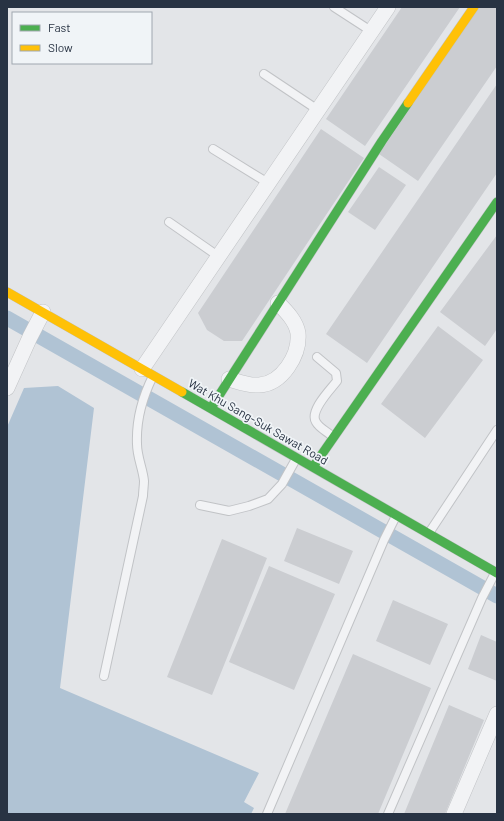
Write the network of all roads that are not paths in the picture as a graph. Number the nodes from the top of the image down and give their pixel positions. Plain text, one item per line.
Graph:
1 (334, 7) edge
2 (388, 7) edge
3 (474, 7) edge
4 (371, 31) junction
5 (264, 74) dead end
6 (318, 110) junction
7 (213, 149) dead end
8 (268, 183) junction
9 (497, 202) edge
10 (169, 222) dead end
11 (218, 256) junction
12 (7, 292) edge
13 (278, 303) junction
14 (43, 312) junction
15 (317, 357) dead end
16 (148, 372) junction
17 (230, 379) junction
18 (7, 388) edge
19 (211, 408) junction
20 (497, 430) edge
21 (334, 437) junction
22 (297, 458) junction
23 (313, 467) junction
24 (200, 505) dead end
25 (397, 515) junction
26 (429, 534) junction
27 (496, 572) edge
28 (104, 676) dead end
29 (497, 714) edge
30 (267, 814) edge
31 (388, 814) edge
32 (454, 814) edge

1 - 4 lane
2 - 4 street
3 - 13 street
4 - 6 street
5 - 6 lane
6 - 8 street
7 - 8 lane
8 - 11 street
9 - 21 street
10 - 11 lane
11 - 16 street
12 - 14 street, Wat Khu Sang-Suk Sawat Road
13 - 17 street
13 - 17 street
14 - 16 street, Wat Khu Sang-Suk Sawat Road
14 - 18 street
15 - 21 lane
16 - 19 street, Wat Khu Sang-Suk Sawat Road
16 - 28 lane
17 - 19 street
19 - 22 street, Wat Khu Sang-Suk Sawat Road
20 - 26 lane
21 - 23 street
22 - 23 street, Wat Khu Sang-Suk Sawat Road
22 - 24 lane
23 - 25 street, Wat Khu Sang-Suk Sawat Road
25 - 26 street, Wat Khu Sang-Suk Sawat Road
25 - 30 lane
26 - 27 street, Wat Khu Sang-Suk Sawat Road
27 - 31 lane
29 - 32 street

